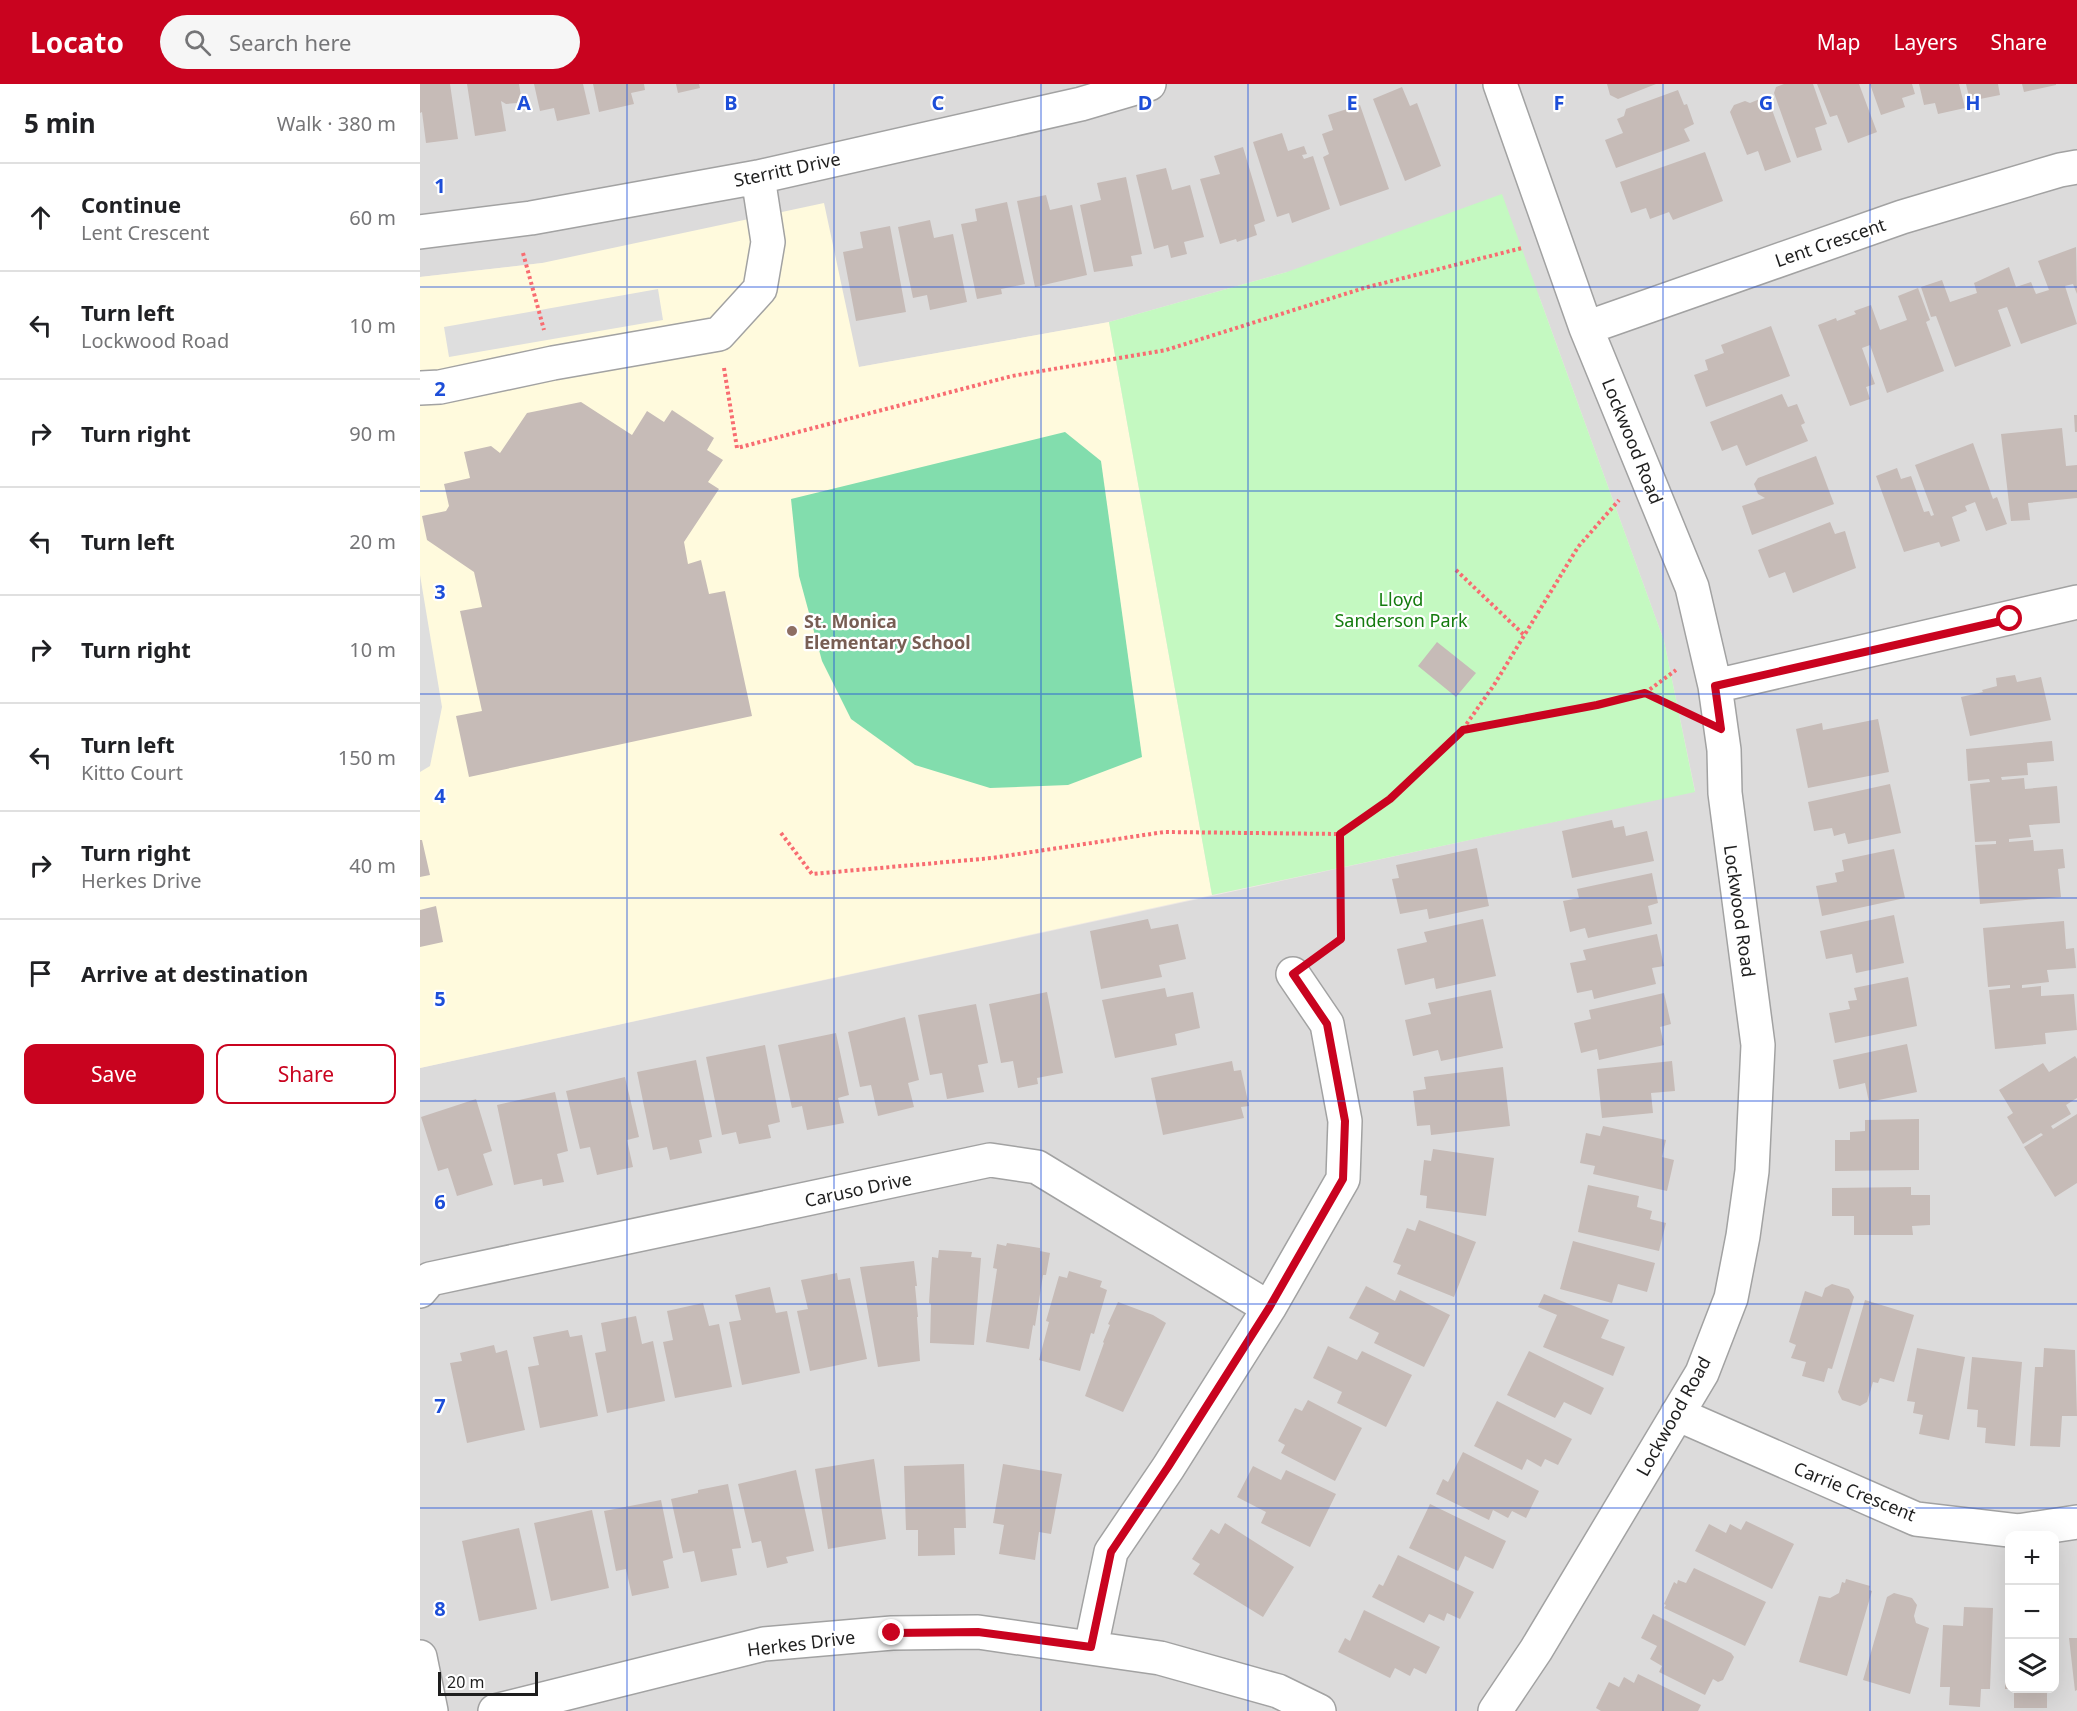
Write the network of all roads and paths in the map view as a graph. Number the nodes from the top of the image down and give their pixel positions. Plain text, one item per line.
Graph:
1 (1149, 84) edge
2 (1500, 84) edge
3 (2077, 167) edge
4 (758, 177) junction
5 (514, 220) junction
6 (420, 232) edge
7 (1554, 240) junction
8 (1586, 328) junction
9 (719, 334) junction
10 (553, 363) junction
11 (420, 388) edge
12 (1645, 470) junction
13 (1456, 570) dead end
14 (2077, 602) edge
15 (1524, 635) junction
16 (1715, 686) junction
17 (1721, 729) junction
18 (1463, 730) junction
19 (781, 833) dead end
20 (1340, 834) junction
21 (1293, 974) joint
22 (420, 1291) edge
23 (1269, 1308) junction
24 (1677, 1414) junction
25 (2077, 1522) edge
26 (1091, 1647) junction
27 (420, 1657) edge
28 (431, 1711) edge
29 (495, 1711) edge
30 (1319, 1711) edge
31 (1495, 1711) edge

1 - 4 street, Sterritt Drive
2 - 7 street, Lockwood Road
3 - 8 street, Lent Crescent
4 - 5 street, Sterritt Drive
4 - 9 street
5 - 6 street, Sterritt Drive
5 - 10 path
7 - 8 street, Lockwood Road
7 - 9 path
8 - 12 street, Lockwood Road
9 - 10 street
10 - 11 street
12 - 15 path
12 - 16 street, Lockwood Road
13 - 15 path
14 - 16 street
15 - 18 path
16 - 17 street, Lockwood Road
17 - 18 path
17 - 24 street, Lockwood Road
18 - 20 path
19 - 20 path
20 - 21 path
21 - 23 street
22 - 23 street, Caruso Drive
23 - 26 street
24 - 25 street, Carrie Crescent
24 - 31 street, Lockwood Road
26 - 29 street, Herkes Drive
26 - 30 street, Herkes Drive
27 - 28 street

